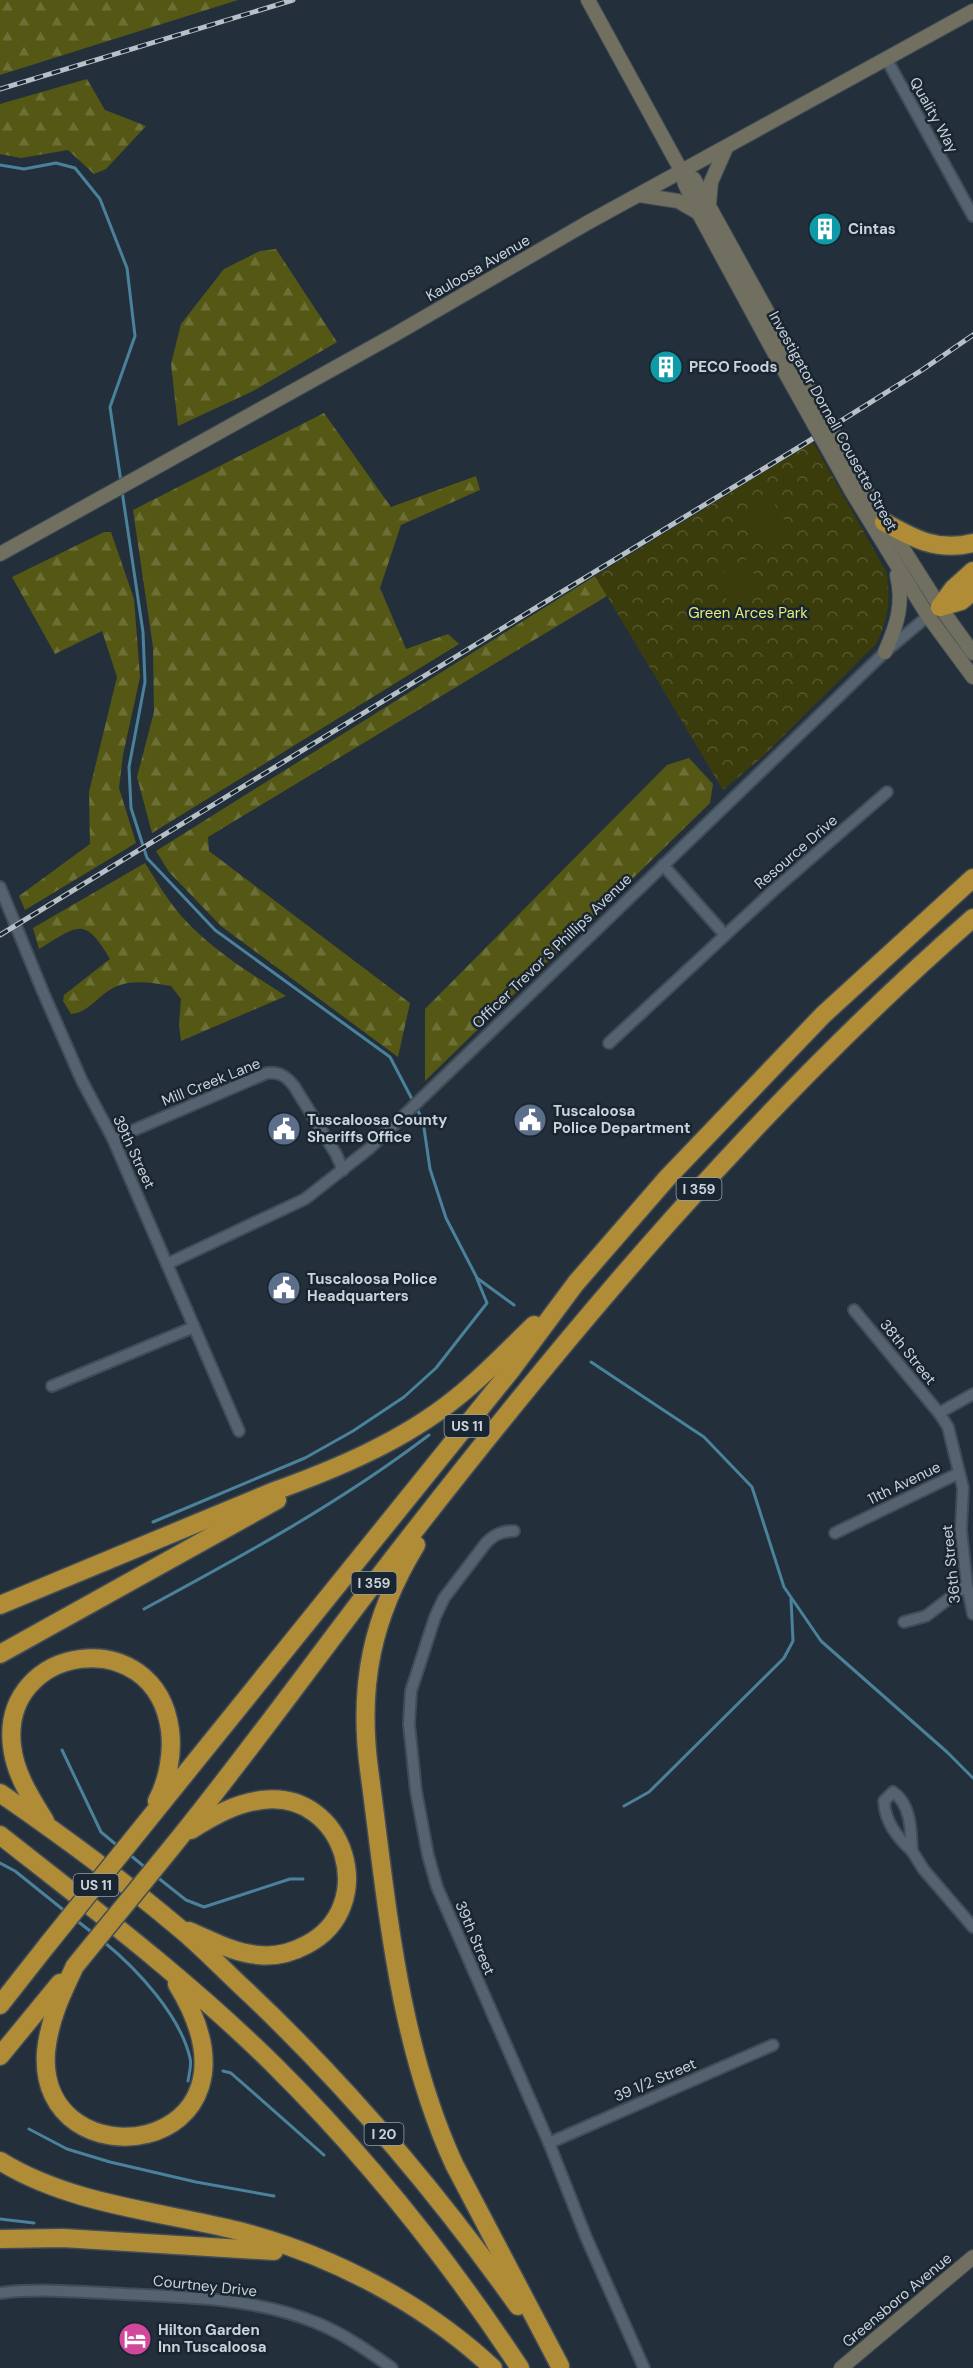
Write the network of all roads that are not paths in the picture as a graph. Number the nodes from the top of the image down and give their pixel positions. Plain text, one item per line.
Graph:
1 (588, 0) edge
2 (973, 12) edge
3 (887, 60) junction
4 (726, 148) junction
5 (682, 172) junction
6 (639, 195) junction
7 (703, 208) junction
8 (973, 216) edge
9 (857, 488) junction
10 (884, 522) junction
11 (973, 543) edge
12 (0, 554) edge
13 (895, 564) junction
14 (973, 571) edge
15 (973, 591) edge
16 (934, 612) junction
17 (885, 652) junction
18 (973, 653) edge
19 (973, 677) edge
20 (887, 792) dead end
21 (663, 864) junction
22 (973, 878) edge
23 (0, 887) edge
24 (973, 918) edge
25 (725, 935) junction
26 (609, 1043) dead end
27 (113, 1139) junction
28 (343, 1170) junction
29 (167, 1264) junction
30 (576, 1283) junction
31 (854, 1310) dead end
32 (194, 1327) junction
33 (52, 1386) dead end
34 (973, 1394) edge
35 (939, 1413) junction
36 (239, 1431) dead end
37 (959, 1473) junction
38 (317, 1476) junction
39 (451, 1485) junction
40 (963, 1488) junction
41 (973, 1497) edge
42 (514, 1531) dead end
43 (835, 1533) dead end
44 (967, 1586) junction
45 (0, 1605) edge
46 (973, 1614) edge
47 (904, 1622) dead end
48 (0, 1654) edge
49 (0, 1793) edge
50 (47, 1825) junction
51 (144, 1826) junction
52 (0, 1835) edge
53 (177, 1841) junction
54 (912, 1851) junction
55 (973, 1927) edge
56 (179, 1928) junction
57 (75, 1966) junction
58 (167, 1967) junction
59 (0, 2005) edge
60 (773, 2045) dead end
61 (0, 2056) edge
62 (549, 2143) junction
63 (7, 2165) edge
64 (0, 2239) edge
65 (306, 2254) junction
66 (973, 2257) edge
67 (0, 2293) edge
68 (561, 2367) edge
69 (392, 2368) edge
70 (494, 2368) edge
71 (520, 2368) edge
72 (644, 2368) edge
73 (841, 2368) edge

1 - 5 main road, Investigator Dornell Cousette Street
2 - 3 main road, Kauloosa Avenue
3 - 4 main road, Kauloosa Avenue
3 - 8 street, Quality Way
4 - 5 main road, Kauloosa Avenue
4 - 7 main road
5 - 6 main road, Kauloosa Avenue
5 - 7 main road, Investigator Dornell Cousette Street
6 - 7 main road
6 - 12 main road, Kauloosa Avenue
7 - 9 main road, Investigator Dornell Cousette Street, bridge
9 - 10 main road, Investigator Dornell Cousette Street
9 - 13 main road, Investigator Dornell Cousette Street
10 - 11 highway
10 - 16 main road, Investigator Dornell Cousette Street
13 - 16 main road, Investigator Dornell Cousette Street
13 - 17 main road
14 - 16 highway
15 - 16 highway
16 - 17 street, Officer Trevor S Phillips Avenue
16 - 18 main road, Investigator Dornell Cousette Street
16 - 19 main road, Investigator Dornell Cousette Street
17 - 21 street, Officer Trevor S Phillips Avenue
20 - 25 street, Resource Drive
21 - 25 street
21 - 28 street, Officer Trevor S Phillips Avenue
22 - 30 highway, I 359
23 - 27 street, 39th Street
24 - 39 highway, I 359
25 - 26 street, Resource Drive
27 - 28 street, Mill Creek Lane
27 - 29 street, 39th Street
28 - 29 street, Officer Trevor S Phillips Avenue
29 - 32 street, 39th Street
30 - 38 highway
30 - 51 highway, US 11
31 - 35 street, 38th Street
32 - 33 street
32 - 36 street, 39th Street
34 - 35 street
35 - 37 street, 11th Avenue
37 - 40 street, 36th Street
37 - 43 street, 11th Avenue
38 - 45 highway
38 - 48 highway
39 - 53 highway, I 359
39 - 68 highway
40 - 41 street
40 - 44 street, 36th Street
42 - 62 street, 39th Street
44 - 46 street, 36th Street
44 - 47 street
49 - 50 highway, I 20
50 - 51 highway
50 - 56 highway, I 20
51 - 59 highway, US 11, bridge
52 - 58 highway, I 20
53 - 56 highway
53 - 57 highway, I 359, bridge
54 - 54 street
54 - 55 street
56 - 68 highway, I 20
57 - 58 highway
57 - 61 highway
58 - 71 highway, I 20
60 - 62 street, 39 1/2 Street
62 - 72 street, 39th Street
63 - 65 highway
64 - 65 highway
65 - 70 highway
66 - 73 main road, Greensboro Avenue
67 - 69 street, Courtney Drive

